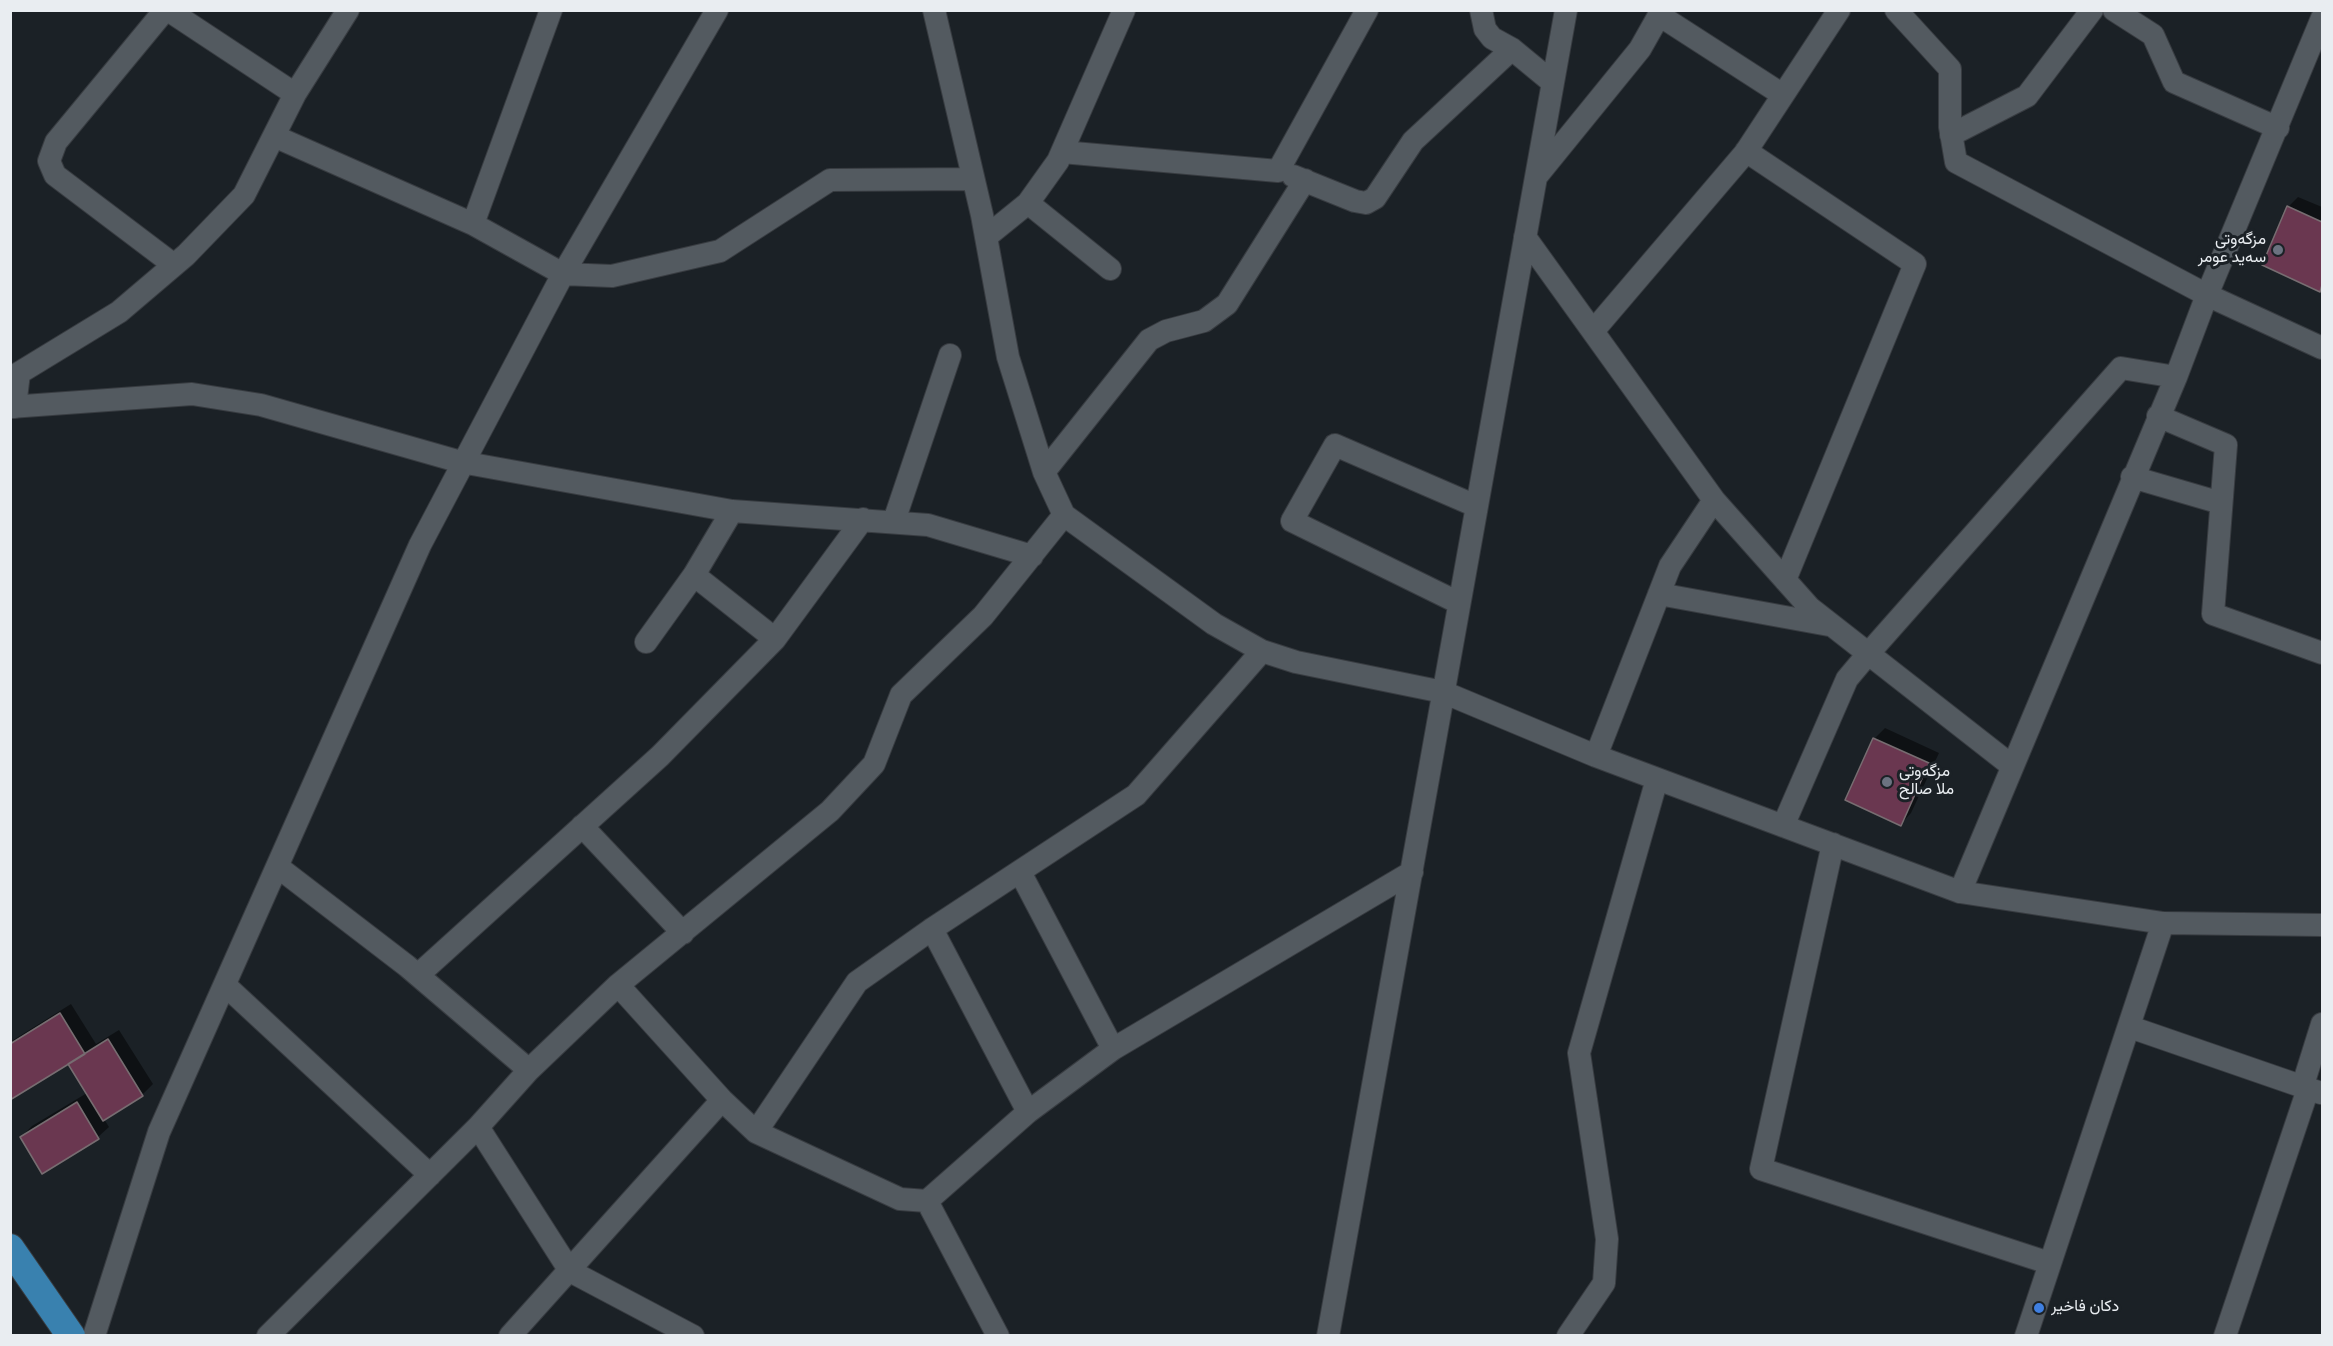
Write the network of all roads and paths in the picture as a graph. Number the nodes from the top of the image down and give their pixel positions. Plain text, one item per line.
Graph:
1 (167, 10) edge
2 (348, 10) edge
3 (551, 10) edge
4 (717, 10) edge
5 (934, 10) edge
6 (1125, 10) edge
7 (1367, 10) edge
8 (1481, 10) edge
9 (1566, 10) edge
10 (1839, 10) edge
11 (1896, 10) edge
12 (2092, 10) edge
13 (2114, 10) edge
14 (1660, 13) edge
15 (2322, 18) edge
16 (1512, 49) junction
17 (1552, 82) junction
18 (295, 94) junction
19 (1783, 95) junction
20 (2278, 128) junction
21 (1951, 135) junction
22 (274, 136) junction
23 (1746, 151) junction
24 (1062, 152) junction
25 (1278, 171) junction
26 (1535, 178) junction
27 (973, 179) junction
28 (1305, 180) junction
29 (1028, 203) junction
30 (473, 224) junction
31 (986, 237) junction
32 (1525, 237) junction
33 (174, 265) junction
34 (1110, 269) dead end
35 (563, 274) junction
36 (2207, 295) junction
37 (1594, 330) junction
38 (2322, 348) edge
39 (950, 355) dead end
40 (15, 370) edge
41 (2176, 377) junction
42 (13, 407) edge
43 (2158, 416) junction
44 (461, 462) junction
45 (1044, 472) junction
46 (2132, 477) junction
47 (1714, 500) junction
48 (2222, 503) junction
49 (1476, 506) junction
50 (732, 511) junction
51 (1064, 515) junction
52 (862, 519) junction
53 (894, 521) junction
54 (1032, 556) junction
55 (694, 575) junction
56 (1785, 580) junction
57 (1659, 594) junction
58 (1459, 603) junction
59 (1832, 626) junction
60 (775, 639) junction
61 (646, 642) dead end
62 (1262, 651) junction
63 (2322, 653) edge
64 (1868, 654) junction
65 (1443, 692) junction
66 (1596, 756) junction
67 (2012, 766) junction
68 (1657, 779) junction
69 (582, 826) junction
70 (1783, 826) junction
71 (1833, 844) junction
72 (278, 867) junction
73 (1020, 872) junction
74 (1412, 872) junction
75 (1960, 892) junction
76 (2163, 923) junction
77 (2322, 925) edge
78 (932, 929) junction
79 (683, 933) junction
80 (418, 975) junction
81 (618, 985) junction
82 (226, 986) junction
83 (2322, 1024) edge
84 (2130, 1027) junction
85 (1113, 1049) junction
86 (530, 1070) junction
87 (2311, 1090) edge
88 (722, 1100) junction
89 (1028, 1112) junction
90 (478, 1126) junction
91 (756, 1132) junction
92 (430, 1175) junction
93 (927, 1201) junction
94 (10, 1248) edge
95 (2049, 1263) junction
96 (570, 1271) junction
97 (71, 1335) edge
98 (94, 1335) edge
99 (268, 1335) edge
100 (510, 1335) edge
101 (688, 1335) edge
102 (998, 1335) edge
103 (1328, 1335) edge
104 (1568, 1335) edge
105 (2026, 1335) edge
106 (2225, 1335) edge

1 - 18 street
1 - 33 street
2 - 18 street
3 - 30 street
4 - 35 street
5 - 27 street
6 - 24 street
7 - 25 street
8 - 16 street
9 - 17 street
10 - 19 street
11 - 21 street
12 - 21 street
13 - 20 street
14 - 19 street
14 - 26 street
15 - 20 street
16 - 17 street
16 - 28 street
17 - 26 street
18 - 22 street
19 - 23 street
20 - 36 street
21 - 36 street
22 - 30 street
22 - 33 street
23 - 37 street
23 - 56 street
24 - 25 street
24 - 29 street
25 - 28 street
26 - 32 street
27 - 31 street
27 - 35 street
28 - 45 street
29 - 31 street
29 - 34 street
30 - 35 street
31 - 45 street
32 - 37 street
32 - 49 street
33 - 40 street
35 - 44 street
36 - 38 street
36 - 41 street
37 - 47 street
39 - 53 street
40 - 42 street
41 - 43 street
41 - 64 street
42 - 44 street
43 - 46 street
43 - 48 street
44 - 50 street
44 - 72 street
45 - 51 street
46 - 48 street
46 - 67 street
47 - 56 street
47 - 57 street
48 - 63 street
49 - 58 street
49 - 58 street
50 - 52 street
50 - 55 street
51 - 54 street
51 - 62 street
52 - 53 street
52 - 60 street
53 - 54 street
54 - 79 street
55 - 60 street
55 - 61 street
56 - 59 street
57 - 59 street
57 - 66 street
58 - 65 street
59 - 64 street
60 - 69 street
62 - 65 street
62 - 73 street
64 - 67 street
64 - 70 street
65 - 66 street
65 - 74 street
66 - 68 street
67 - 75 street
68 - 70 street
68 - 104 street
69 - 79 street
69 - 80 street
70 - 71 street
71 - 75 street
71 - 95 street
72 - 80 street
72 - 82 street
73 - 78 street
73 - 85 street
74 - 85 street
74 - 103 street
75 - 76 street
76 - 77 street
76 - 84 street
78 - 89 street
78 - 91 street
79 - 81 street
80 - 86 street
81 - 86 street
81 - 88 street
82 - 92 street
82 - 98 street
83 - 87 street
84 - 87 street
84 - 95 street
85 - 89 street
86 - 90 street
87 - 106 street
88 - 91 street
88 - 96 street
89 - 93 street
90 - 92 street
90 - 96 street
91 - 93 street
92 - 99 street
93 - 102 street
94 - 97 main road
95 - 105 street
96 - 100 street
96 - 101 street

